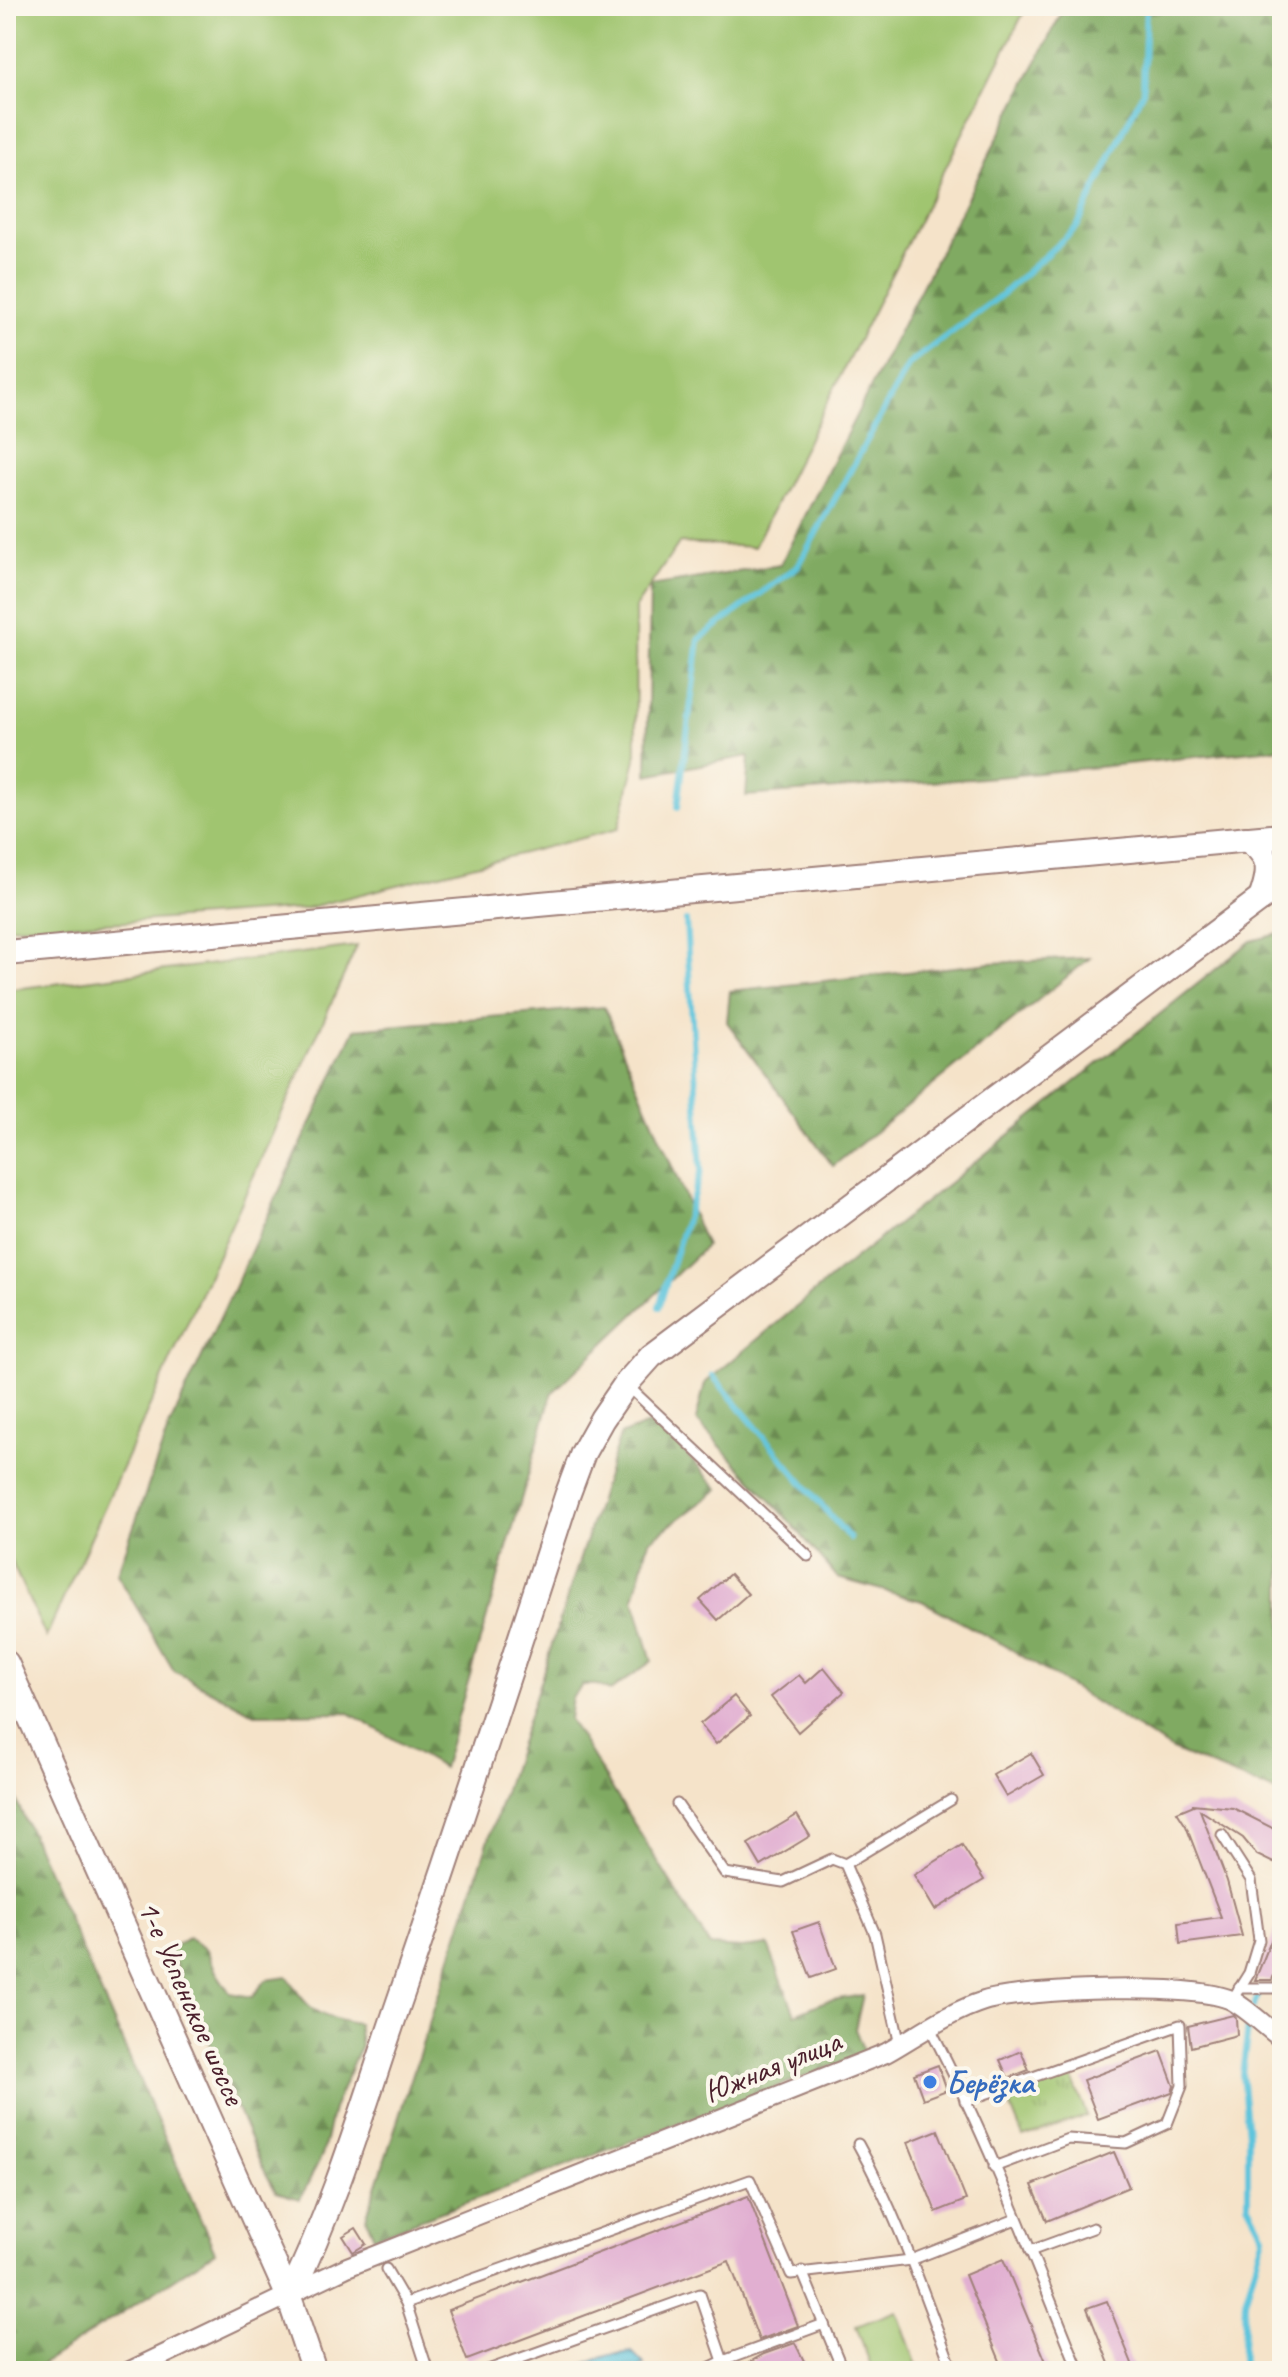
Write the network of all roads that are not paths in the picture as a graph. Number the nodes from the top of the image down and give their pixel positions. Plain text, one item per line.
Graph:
1 (1282, 836) edge
2 (1246, 839) junction
3 (1282, 883) edge
4 (1261, 899) junction
5 (6, 953) edge
6 (626, 1384) junction
7 (808, 1556) dead end
8 (6, 1663) edge
9 (951, 1800) dead end
10 (677, 1804) dead end
11 (1222, 1835) dead end
12 (845, 1864) junction
13 (1282, 1988) edge
14 (1236, 1994) junction
15 (930, 2028) junction
16 (1282, 2039) edge
17 (900, 2045) junction
18 (965, 2101) junction
19 (858, 2144) dead end
20 (994, 2167) junction
21 (1016, 2219) junction
22 (1093, 2228) dead end
23 (1030, 2251) junction
24 (911, 2260) junction
25 (386, 2269) dead end
26 (802, 2271) junction
27 (289, 2297) junction
28 (406, 2303) junction
29 (824, 2324) junction
30 (725, 2366) edge
31 (130, 2371) edge
32 (314, 2371) edge
33 (428, 2371) edge
34 (485, 2371) edge
35 (702, 2371) edge
36 (843, 2371) edge
37 (953, 2371) edge
38 (1079, 2371) edge

1 - 2 main road
2 - 4 main road
2 - 5 main road
3 - 4 main road
4 - 6 main road
6 - 7 lane
6 - 27 main road
8 - 27 main road, 1-е Успенское шоссе
9 - 12 lane
10 - 12 lane
11 - 14 lane
12 - 17 lane
13 - 14 lane
14 - 15 street, Южная улица
14 - 16 street, Южная улица
15 - 17 street, Южная улица
15 - 18 lane
17 - 27 street, Южная улица
18 - 20 lane
18 - 20 lane
19 - 24 lane
20 - 21 lane
21 - 23 lane
21 - 24 lane
22 - 23 lane
23 - 38 lane
24 - 26 lane
24 - 37 lane
25 - 28 lane
26 - 28 lane
26 - 29 lane
27 - 31 street, Южная улица
27 - 32 main road, 1-е Успенское шоссе
28 - 33 lane
29 - 30 lane
29 - 36 lane
30 - 34 lane
30 - 35 lane

